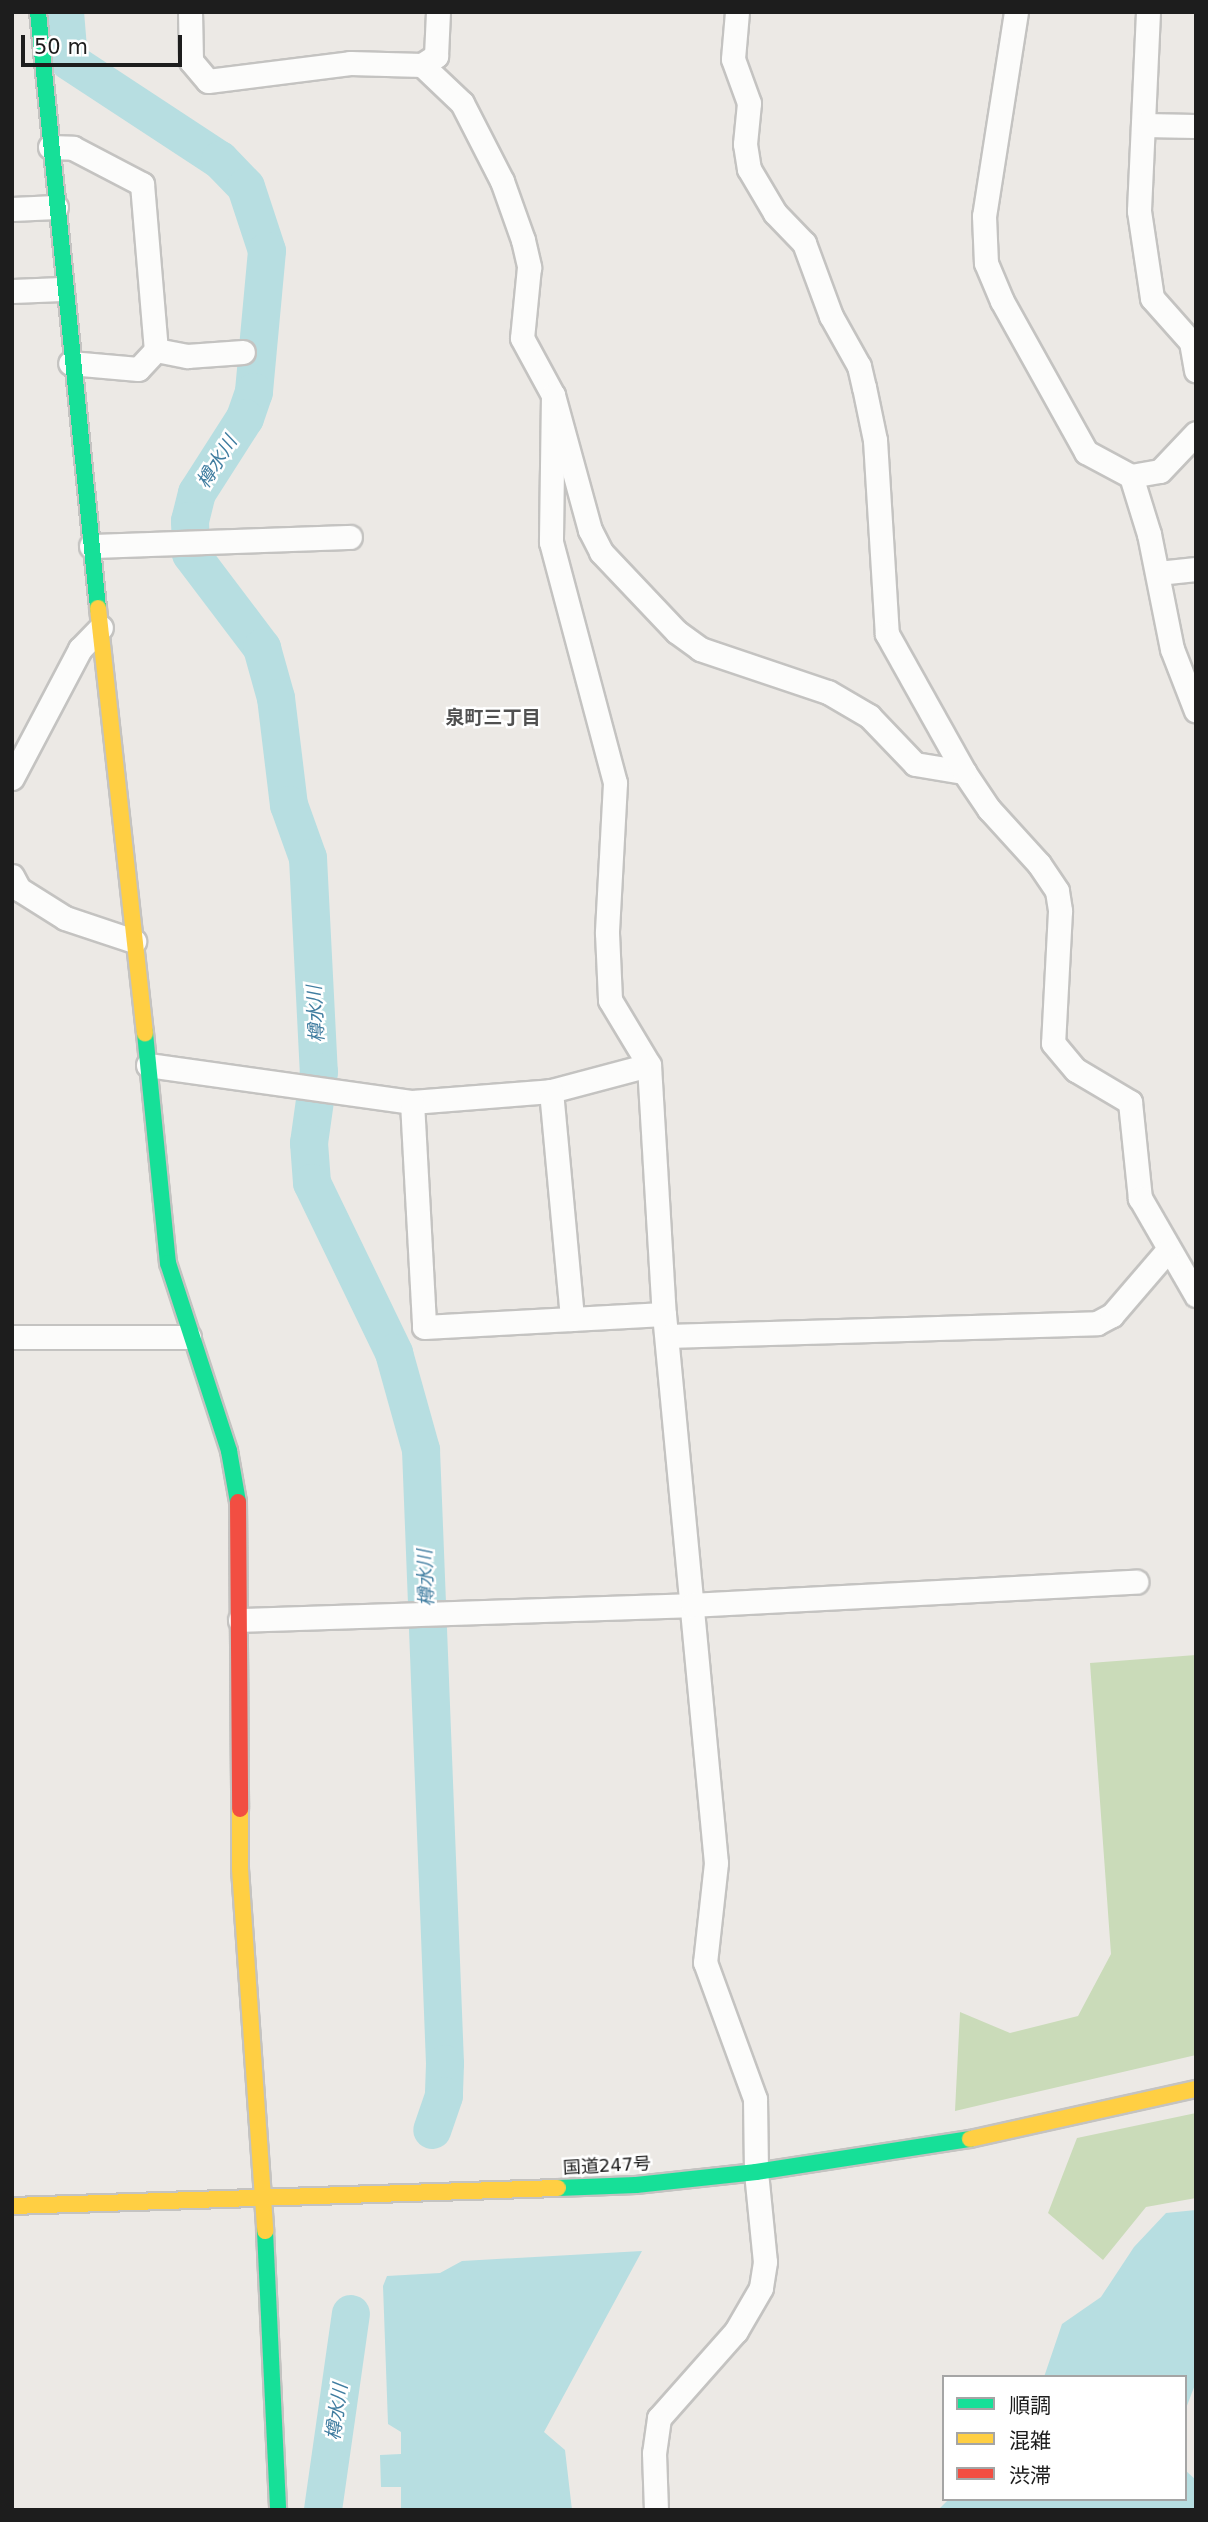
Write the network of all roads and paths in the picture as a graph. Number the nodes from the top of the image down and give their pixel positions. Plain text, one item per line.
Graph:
1 (38, 12) edge
2 (190, 12) edge
3 (438, 12) edge
4 (737, 12) edge
5 (1016, 12) edge
6 (1148, 12) edge
7 (422, 65) junction
8 (1143, 125) junction
9 (1196, 126) edge
10 (50, 147) junction
11 (56, 207) junction
12 (12, 209) edge
13 (62, 289) junction
14 (12, 291) edge
15 (156, 350) junction
16 (243, 352) dead end
17 (69, 363) junction
18 (1196, 371) edge
19 (553, 395) junction
20 (1196, 433) edge
21 (1131, 476) junction
22 (349, 537) dead end
23 (91, 545) junction
24 (1196, 569) edge
25 (1158, 573) junction
26 (101, 627) junction
27 (1196, 711) edge
28 (964, 772) junction
29 (12, 778) edge
30 (12, 876) edge
31 (134, 941) junction
32 (149, 1065) junction
33 (649, 1065) junction
34 (551, 1091) junction
35 (412, 1102) junction
36 (1167, 1251) junction
37 (1196, 1295) edge
38 (572, 1319) junction
39 (666, 1325) junction
40 (12, 1338) edge
41 (189, 1338) junction
42 (1136, 1582) dead end
43 (692, 1605) junction
44 (240, 1620) junction
45 (1196, 2089) edge
46 (756, 2172) junction
47 (264, 2199) junction
48 (12, 2206) edge
49 (278, 2510) edge
50 (656, 2510) edge

1 - 10 main road
2 - 7 street
3 - 7 street
4 - 28 street
5 - 21 street
6 - 8 street
7 - 19 street
8 - 9 street
8 - 18 street
10 - 11 main road
10 - 15 street
11 - 12 street
11 - 13 main road
13 - 14 street
13 - 17 main road
15 - 16 street
15 - 17 street
17 - 23 main road
19 - 28 street
19 - 33 street
20 - 21 street
21 - 25 street
22 - 23 street
23 - 26 main road
24 - 25 street
25 - 27 street
26 - 29 street
26 - 31 main road
28 - 36 street
30 - 31 street
31 - 32 main road
32 - 35 street
32 - 41 main road
33 - 34 street
33 - 39 street
34 - 35 street
34 - 38 street
35 - 38 street
36 - 37 street
36 - 39 street
38 - 39 street
39 - 43 street
40 - 41 street
41 - 44 main road
42 - 43 street
43 - 44 street
43 - 46 street
44 - 47 main road
45 - 46 main road, 国道247号
46 - 47 main road, 国道247号
46 - 50 street
47 - 48 main road, 国道247号
47 - 49 main road

